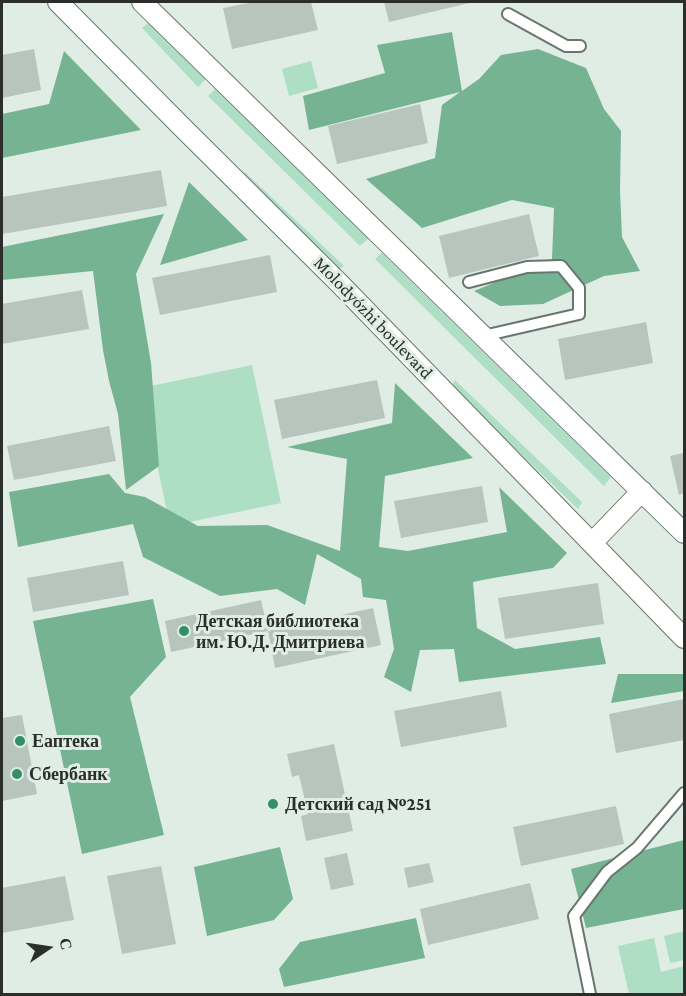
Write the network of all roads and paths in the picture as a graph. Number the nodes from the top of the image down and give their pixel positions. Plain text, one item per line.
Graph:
1 (58, 2) edge
2 (142, 2) edge
3 (508, 14) dead end
4 (580, 46) dead end
5 (470, 282) dead end
6 (482, 336) junction
7 (642, 491) junction
8 (684, 533) edge
9 (592, 543) junction
10 (684, 638) edge
11 (684, 792) edge
12 (590, 994) edge

1 - 9 street, Molodyózhi boulevard
2 - 6 street
3 - 4 lane
5 - 6 lane
6 - 7 street
7 - 8 street
7 - 9 street
9 - 10 street, Molodyózhi boulevard
11 - 12 lane

